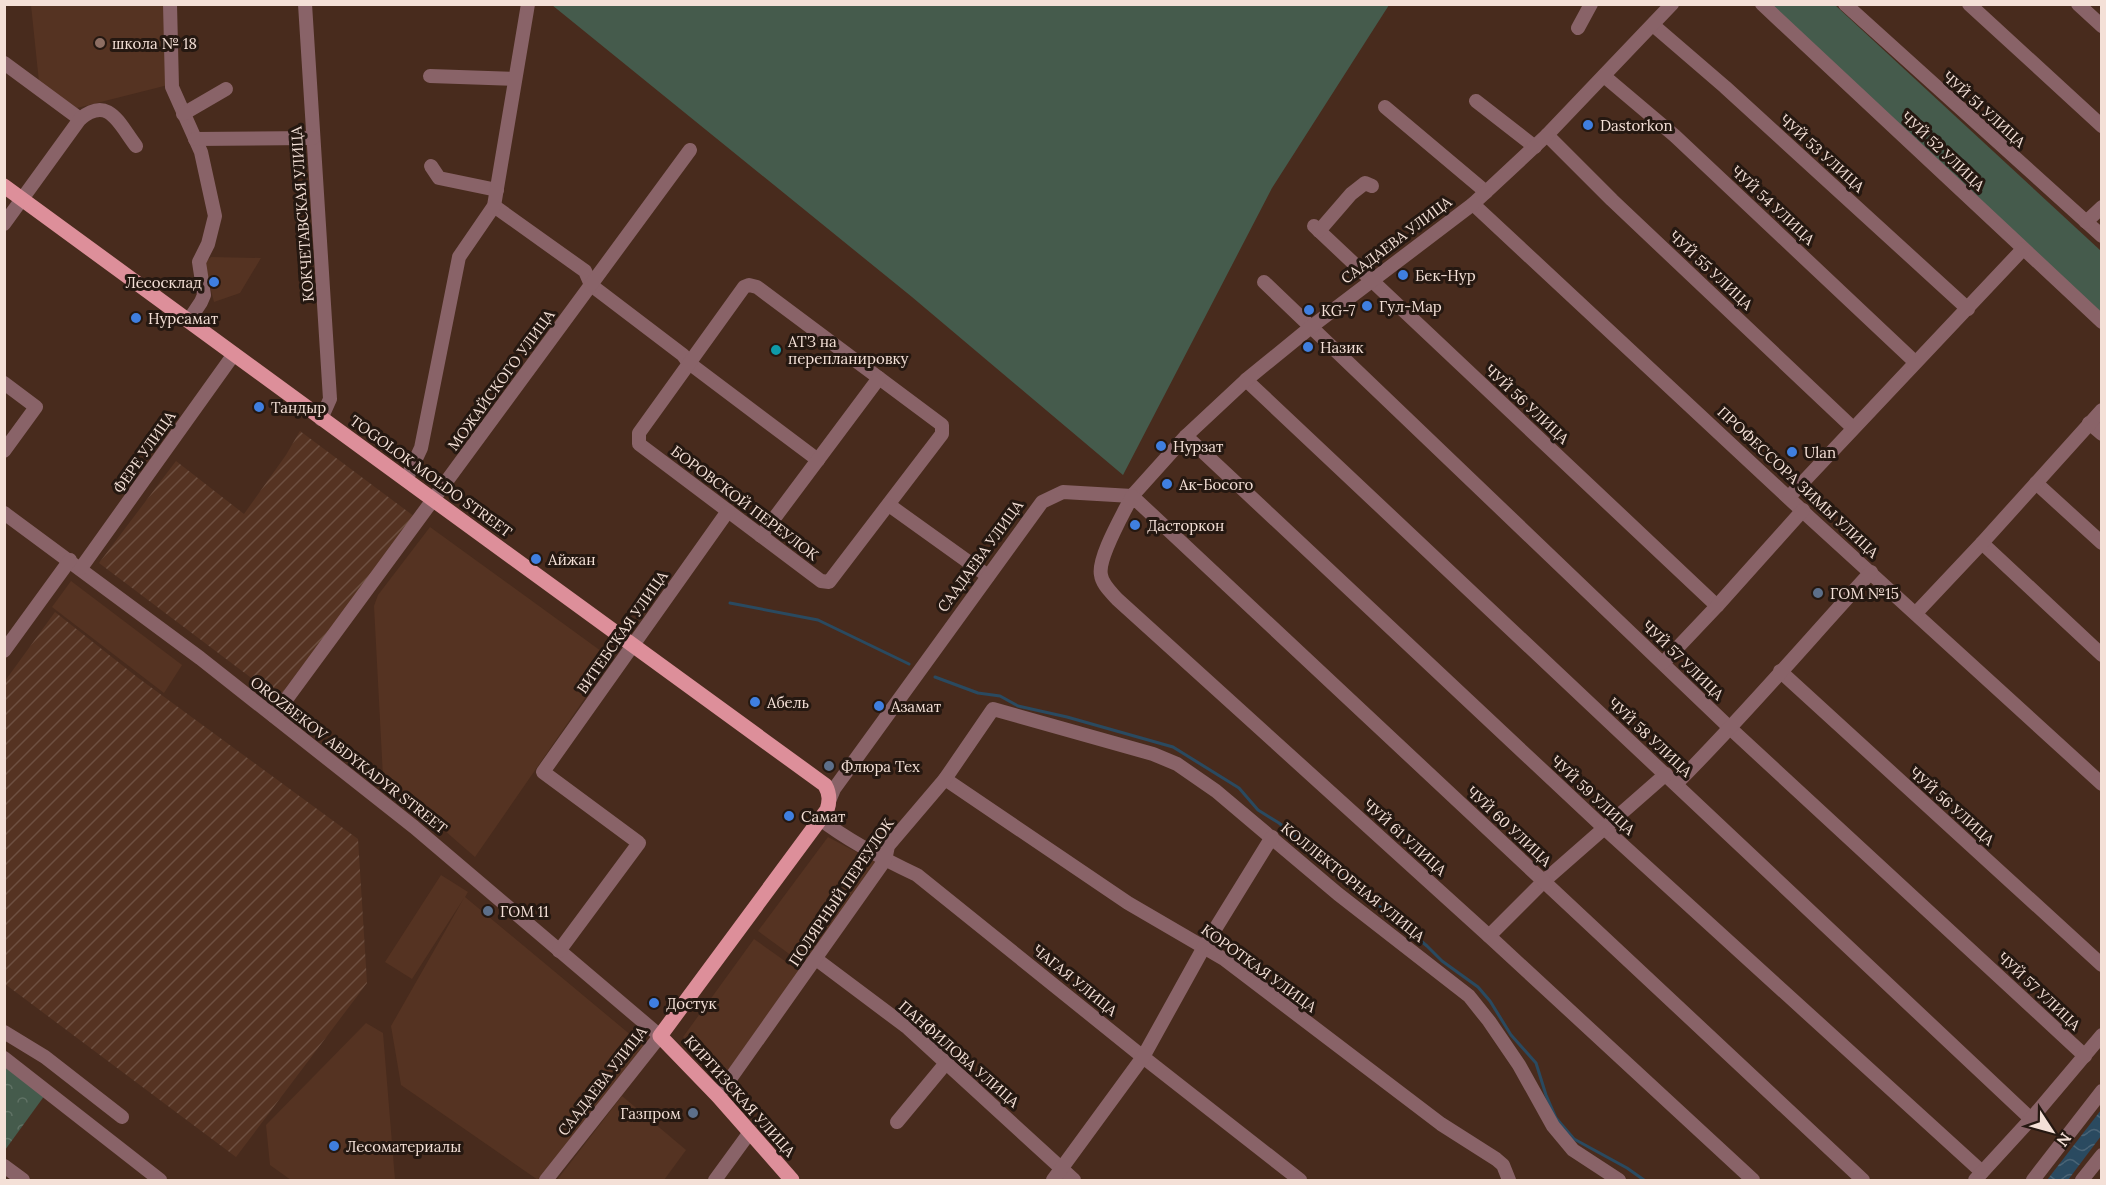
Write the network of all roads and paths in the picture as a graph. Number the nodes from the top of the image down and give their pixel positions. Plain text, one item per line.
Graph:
1 (170, 4) edge
2 (305, 4) edge
3 (528, 4) edge
4 (1591, 4) edge
5 (1672, 4) edge
6 (1762, 4) edge
7 (1845, 4) edge
8 (1969, 4) edge
9 (2078, 4) edge
10 (1653, 25) junction
11 (2102, 26) edge
12 (1578, 28) dead end
13 (4, 63) edge
14 (430, 76) dead end
15 (1604, 76) junction
16 (515, 79) junction
17 (226, 89) dead end
18 (1476, 101) dead end
19 (1385, 107) dead end
20 (183, 114) junction
21 (80, 119) junction
22 (2102, 126) edge
23 (1547, 135) junction
24 (314, 138) junction
25 (195, 139) junction
26 (136, 146) dead end
27 (1535, 147) junction
28 (690, 150) dead end
29 (431, 166) dead end
30 (4, 186) edge
31 (1372, 186) dead end
32 (497, 190) junction
33 (1486, 192) junction
34 (22, 199) junction
35 (1473, 204) junction
36 (494, 206) junction
37 (2102, 207) edge
38 (2086, 222) junction
39 (4, 224) edge
40 (2102, 236) edge
41 (2023, 249) junction
42 (1371, 281) junction
43 (1264, 282) dead end
44 (591, 285) junction
45 (1968, 309) junction
46 (189, 320) junction
47 (2102, 322) edge
48 (1311, 327) junction
49 (234, 354) junction
50 (1916, 362) junction
51 (689, 363) junction
52 (879, 378) junction
53 (1246, 380) junction
54 (4, 383) edge
55 (2102, 410) edge
56 (321, 419) junction
57 (2089, 423) junction
58 (1853, 428) junction
59 (2102, 434) edge
60 (1186, 436) junction
61 (4, 451) edge
62 (818, 460) junction
63 (405, 480) junction
64 (2036, 483) junction
65 (1132, 496) junction
66 (1789, 497) junction
67 (433, 499) junction
68 (889, 505) junction
69 (1803, 510) junction
70 (728, 511) junction
71 (4, 513) edge
72 (761, 536) junction
73 (1982, 543) junction
74 (2102, 543) edge
75 (76, 564) junction
76 (1871, 572) junction
77 (988, 576) junction
78 (1717, 606) junction
79 (1916, 613) junction
80 (633, 645) junction
81 (4, 651) edge
82 (2102, 656) edge
83 (1663, 663) junction
84 (1780, 671) junction
85 (993, 709) joint
86 (274, 716) junction
87 (1731, 729) junction
88 (1666, 774) junction
89 (945, 779) junction
90 (1676, 784) junction
91 (2102, 784) edge
92 (829, 801) junction
93 (820, 819) junction
94 (1604, 828) junction
95 (1272, 837) junction
96 (885, 860) junction
97 (1544, 881) junction
98 (1490, 936) junction
99 (1204, 947) junction
100 (559, 951) junction
101 (816, 959) junction
102 (2102, 965) edge
103 (4, 1032) edge
104 (2102, 1035) edge
105 (660, 1036) junction
106 (2085, 1056) junction
107 (4, 1058) edge
108 (1143, 1058) junction
109 (946, 1063) junction
110 (2102, 1091) edge
111 (718, 1096) junction
112 (122, 1117) dead end
113 (2031, 1119) junction
114 (897, 1122) dead end
115 (750, 1132) junction
116 (2102, 1155) edge
117 (4, 1166) edge
118 (1063, 1169) junction
119 (1978, 1176) edge
120 (23, 1180) edge
121 (160, 1180) edge
122 (546, 1180) edge
123 (715, 1180) edge
124 (792, 1180) edge
125 (1053, 1180) edge
126 (1074, 1180) edge
127 (1300, 1180) edge
128 (1509, 1180) edge
129 (1619, 1180) edge
130 (1753, 1180) edge
131 (1863, 1180) edge
132 (2033, 1180) edge
133 (2082, 1180) edge

1 - 20 street
2 - 24 street, КОКЧЕТАВСКАЯ УЛИЦА
3 - 16 street
4 - 12 street
5 - 10 street, СААДАЕВА УЛИЦА
6 - 41 street, ЧУЙ 52 УЛИЦА
7 - 38 street, ЧУЙ 51 УЛИЦА
8 - 22 street
9 - 11 street
10 - 15 street, СААДАЕВА УЛИЦА
10 - 45 street, ЧУЙ 53 УЛИЦА
13 - 21 street
14 - 16 street
15 - 23 street, СААДАЕВА УЛИЦА
15 - 50 street, ЧУЙ 54 УЛИЦА
16 - 32 street
17 - 20 street
18 - 27 street
19 - 33 street
20 - 25 street
21 - 26 street
21 - 34 street
23 - 27 street, СААДАЕВА УЛИЦА
23 - 58 street, ЧУЙ 55 УЛИЦА
24 - 25 street
24 - 56 street, КОКЧЕТАВСКАЯ УЛИЦА
25 - 46 street
27 - 33 street, СААДАЕВА УЛИЦА
28 - 44 street, МОЖАЙСКОГО УЛИЦА
29 - 32 street
30 - 34 main road, TOGOLOK MOLDO STREET
31 - 42 street, ЧУЙ 56 УЛИЦА
32 - 36 street
33 - 35 street, СААДАЕВА УЛИЦА
34 - 39 street
34 - 46 main road, TOGOLOK MOLDO STREET
35 - 42 street, СААДАЕВА УЛИЦА
35 - 66 street, ПРОФЕССОРА ЗИМЫ УЛИЦА
36 - 44 street
36 - 63 street
37 - 38 street
38 - 40 street, ЧУЙ 51 УЛИЦА
41 - 45 street
41 - 47 street, ЧУЙ 52 УЛИЦА
42 - 48 street, СААДАЕВА УЛИЦА
42 - 78 street, ЧУЙ 56 УЛИЦА
43 - 48 street, ЧУЙ 57 УЛИЦА
44 - 51 street
44 - 67 street, МОЖАЙСКОГО УЛИЦА
45 - 50 street
46 - 49 main road, TOGOLOK MOLDO STREET
48 - 53 street, СААДАЕВА УЛИЦА
48 - 83 street, ЧУЙ 57 УЛИЦА
49 - 56 main road, TOGOLOK MOLDO STREET
49 - 75 street, ФЕРЕ УЛИЦА
50 - 58 street
51 - 52 street, БОРОВСКОЙ ПЕРЕУЛОК
51 - 62 street
51 - 70 street, БОРОВСКОЙ ПЕРЕУЛОК
52 - 62 street
52 - 68 street, БОРОВСКОЙ ПЕРЕУЛОК
53 - 60 street, СААДАЕВА УЛИЦА
53 - 88 street, ЧУЙ 58 УЛИЦА
54 - 61 street
55 - 57 street
56 - 63 main road, TOGOLOK MOLDO STREET
57 - 59 street
57 - 64 street
58 - 66 street
60 - 65 street, СААДАЕВА УЛИЦА
60 - 94 street, ЧУЙ 59 УЛИЦА
62 - 72 street
63 - 67 main road, TOGOLOK MOLDO STREET
64 - 73 street
64 - 74 street
65 - 77 street, СААДАЕВА УЛИЦА
65 - 97 street, ЧУЙ 60 УЛИЦА
65 - 98 street, ЧУЙ 61 УЛИЦА
66 - 69 street, ПРОФЕССОРА ЗИМЫ УЛИЦА
67 - 80 main road, TOGOLOK MOLDO STREET
67 - 86 street, МОЖАЙСКОГО УЛИЦА
68 - 72 street, БОРОВСКОЙ ПЕРЕУЛОК
68 - 77 street
69 - 76 street, ПРОФЕССОРА ЗИМЫ УЛИЦА
69 - 78 street
70 - 72 street, БОРОВСКОЙ ПЕРЕУЛОК
70 - 80 street, ВИТЕБСКАЯ УЛИЦА
71 - 75 street, OROZBEKOV ABDYKADYR STREET
73 - 79 street
73 - 82 street
75 - 81 street, ФЕРЕ УЛИЦА
75 - 86 street, OROZBEKOV ABDYKADYR STREET
76 - 79 street, ПРОФЕССОРА ЗИМЫ УЛИЦА
76 - 84 street
77 - 92 street, СААДАЕВА УЛИЦА
78 - 83 street
79 - 91 street, ПРОФЕССОРА ЗИМЫ УЛИЦА
80 - 92 main road, TOGOLOK MOLDO STREET
80 - 100 street, ВИТЕБСКАЯ УЛИЦА
83 - 87 street, ЧУЙ 57 УЛИЦА
84 - 87 street
84 - 102 street, ЧУЙ 56 УЛИЦА
85 - 89 street, ПОЛЯРНЫЙ ПЕРЕУЛОК
85 - 95 street, КОЛЛЕКТОРНАЯ УЛИЦА
86 - 100 street, OROZBEKOV ABDYKADYR STREET
87 - 90 street
87 - 106 street, ЧУЙ 57 УЛИЦА
88 - 90 street, ЧУЙ 58 УЛИЦА
88 - 94 street
89 - 96 street, ПОЛЯРНЫЙ ПЕРЕУЛОК
89 - 99 street, КОРОТКАЯ УЛИЦА
90 - 113 street, ЧУЙ 58 УЛИЦА
92 - 93 main road, СААДАЕВА УЛИЦА
93 - 96 street, ЧАГАЯ УЛИЦА
93 - 105 main road, СААДАЕВА УЛИЦА
94 - 97 street
94 - 119 street, ЧУЙ 59 УЛИЦА
95 - 99 street
95 - 129 street, КОЛЛЕКТОРНАЯ УЛИЦА
96 - 101 street, ПОЛЯРНЫЙ ПЕРЕУЛОК
96 - 108 street, ЧАГАЯ УЛИЦА
97 - 98 street
97 - 131 street, ЧУЙ 60 УЛИЦА
98 - 130 street, ЧУЙ 61 УЛИЦА
99 - 108 street
99 - 128 street, КОРОТКАЯ УЛИЦА
100 - 105 street, OROZBEKOV ABDYKADYR STREET
101 - 109 street, ПАНФИЛОВА УЛИЦА
101 - 111 street, ПОЛЯРНЫЙ ПЕРЕУЛОК
103 - 112 street
104 - 106 street
105 - 111 main road, КИРГИЗСКАЯ УЛИЦА
105 - 122 street, СААДАЕВА УЛИЦА
106 - 113 street
107 - 121 street
108 - 118 street
108 - 127 street, ЧАГАЯ УЛИЦА
109 - 114 street
109 - 118 street, ПАНФИЛОВА УЛИЦА
110 - 132 street
111 - 115 main road, КИРГИЗСКАЯ УЛИЦА
113 - 119 street
115 - 123 street
115 - 124 main road, КИРГИЗСКАЯ УЛИЦА
116 - 133 street
117 - 120 street
118 - 125 street
118 - 126 street, ПАНФИЛОВА УЛИЦА

